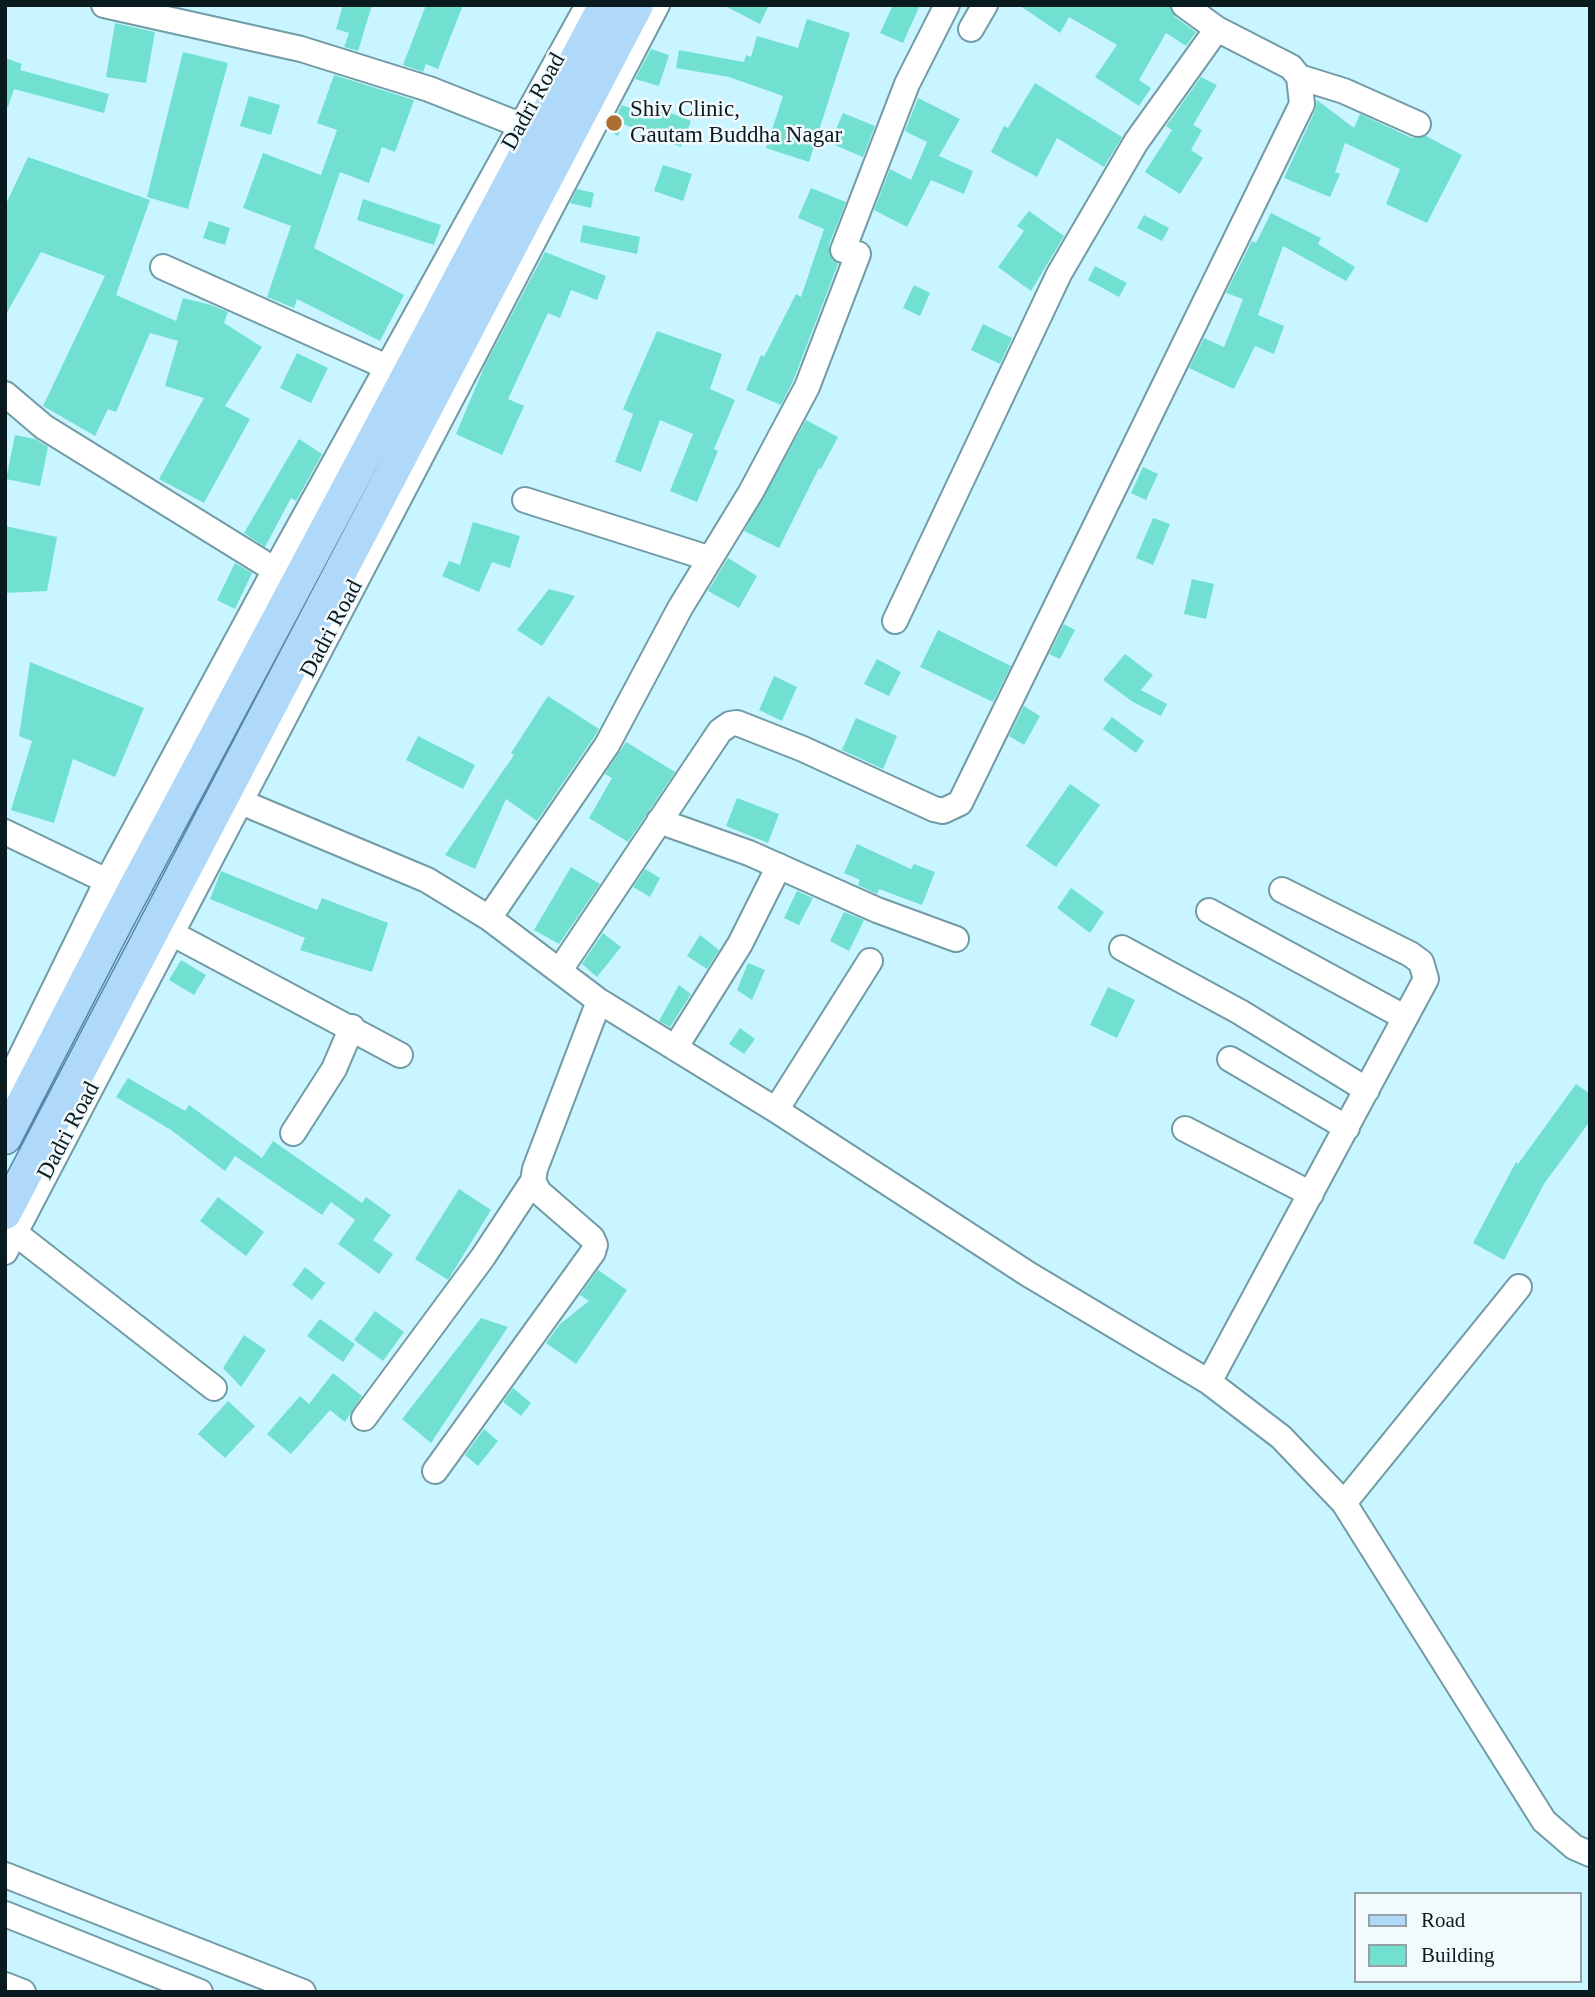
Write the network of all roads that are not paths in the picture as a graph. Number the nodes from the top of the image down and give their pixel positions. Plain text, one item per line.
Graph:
1 (104, 5) edge
2 (588, 5) edge
3 (605, 5) edge
4 (637, 5) edge
5 (657, 5) edge
6 (947, 5) edge
7 (985, 5) edge
8 (1184, 5) edge
9 (971, 29) dead end
10 (1217, 29) junction
11 (1299, 77) junction
12 (1418, 124) dead end
13 (520, 125) junction
14 (163, 267) dead end
15 (389, 368) junction
16 (5, 394) edge
17 (525, 500) dead end
18 (708, 558) junction
19 (275, 570) junction
20 (895, 621) dead end
21 (242, 802) junction
22 (659, 821) junction
23 (5, 832) edge
24 (779, 866) junction
25 (107, 881) junction
26 (1282, 890) dead end
27 (1209, 911) dead end
28 (489, 918) junction
29 (173, 934) junction
30 (956, 939) dead end
31 (1122, 948) dead end
32 (870, 961) dead end
33 (560, 970) junction
34 (599, 1001) junction
35 (1404, 1017) junction
36 (352, 1027) junction
37 (675, 1048) junction
38 (400, 1055) dead end
39 (12, 1058) edge
40 (1230, 1059) dead end
41 (5, 1089) edge
42 (1367, 1090) junction
43 (776, 1110) junction
44 (1347, 1128) junction
45 (1185, 1129) dead end
46 (293, 1133) dead end
47 (5, 1138) edge
48 (533, 1181) junction
49 (1311, 1194) junction
50 (9, 1233) edge
51 (1519, 1287) dead end
52 (1209, 1382) junction
53 (214, 1388) dead end
54 (364, 1418) dead end
55 (435, 1471) dead end
56 (1344, 1503) junction
57 (1590, 1854) edge
58 (5, 1875) edge
59 (5, 1914) edge
60 (5, 1985) edge
61 (23, 1992) edge
62 (200, 1992) edge
63 (303, 1992) edge

1 - 13 street
2 - 13 street, Dadri Road
3 - 47 main road
4 - 50 main road
5 - 21 street, Dadri Road
6 - 18 street
7 - 9 street
8 - 10 street
10 - 11 street
10 - 20 street
11 - 12 street
11 - 22 street
13 - 15 street, Dadri Road
14 - 15 street
15 - 19 street, Dadri Road
16 - 19 street
17 - 18 street
18 - 28 street
19 - 25 street, Dadri Road
21 - 28 street
21 - 29 street, Dadri Road
22 - 24 street
22 - 33 street
23 - 25 street
24 - 30 street
24 - 37 street
25 - 39 street, Dadri Road
26 - 35 street
27 - 35 street
28 - 33 street
29 - 36 street
29 - 50 street, Dadri Road
31 - 42 street
32 - 43 street
33 - 34 street
34 - 37 street
34 - 48 street
35 - 42 street
36 - 38 street
36 - 46 street
37 - 43 street
39 - 41 street, Dadri Road
40 - 44 street
42 - 44 street
43 - 52 street
44 - 49 street
45 - 49 street
48 - 54 street
48 - 55 street
49 - 52 street
50 - 53 street
51 - 56 street
52 - 56 street
56 - 57 street
58 - 63 street
59 - 62 street
60 - 61 street

